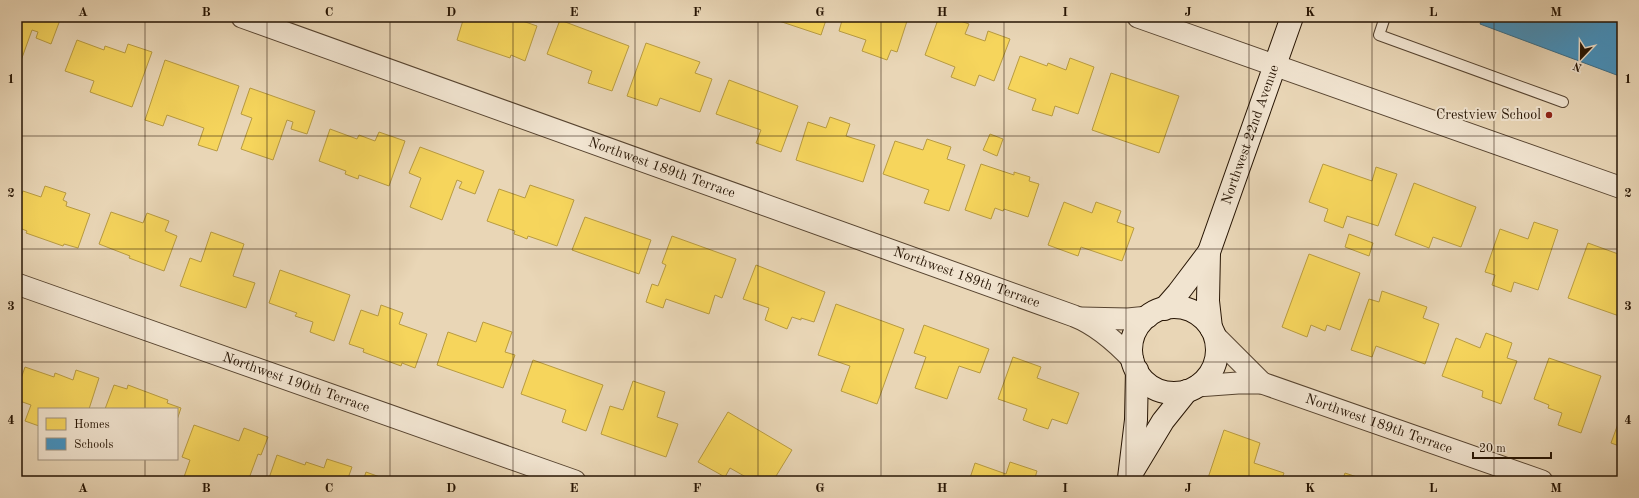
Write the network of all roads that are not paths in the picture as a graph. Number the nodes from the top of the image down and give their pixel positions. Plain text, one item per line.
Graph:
1 (242, 17) edge
2 (1138, 17) edge
3 (1292, 17) edge
4 (1385, 17) edge
5 (1274, 65) junction
6 (1563, 102) dead end
7 (1622, 188) edge
8 (1209, 252) junction
9 (17, 284) edge
10 (1156, 313) junction
11 (1080, 318) junction
12 (1213, 332) junction
13 (1135, 365) junction
14 (1262, 383) junction
15 (1192, 388) junction
16 (1129, 480) edge
17 (575, 481) edge
18 (1542, 481) edge

1 - 11 street, Northwest 189th Terrace
2 - 5 street
3 - 5 street, Northwest 22nd Avenue
4 - 6 lane
5 - 7 street
5 - 8 street, Northwest 22nd Avenue
8 - 10 street, Northwest 22nd Avenue
8 - 12 street, Northwest 22nd Avenue
9 - 17 street, Northwest 190th Terrace
10 - 11 street, Northwest 189th Terrace
10 - 12 street
10 - 13 street
11 - 13 street, Northwest 189th Terrace
12 - 14 street, Northwest 189th Terrace
12 - 15 street
13 - 15 street
13 - 16 street
14 - 15 street, Northwest 189th Terrace
14 - 18 street, Northwest 189th Terrace
15 - 16 street

